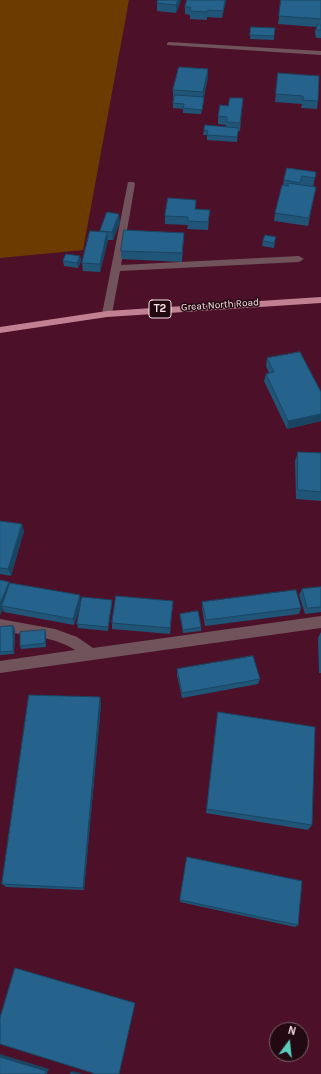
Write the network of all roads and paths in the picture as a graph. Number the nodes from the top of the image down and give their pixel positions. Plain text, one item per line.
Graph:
1 (169, 44) dead end
2 (321, 53) edge
3 (131, 184) dead end
4 (299, 258) dead end
5 (116, 268) junction
6 (321, 300) edge
7 (107, 314) junction
8 (0, 330) edge
9 (321, 622) edge
10 (0, 625) edge
11 (91, 654) junction
12 (0, 666) edge

1 - 2 street
3 - 5 street
4 - 5 street
5 - 7 street
6 - 7 highway, Great North Road / T2
7 - 8 highway, Great North Road / T2
9 - 11 street
10 - 11 street
11 - 12 street

